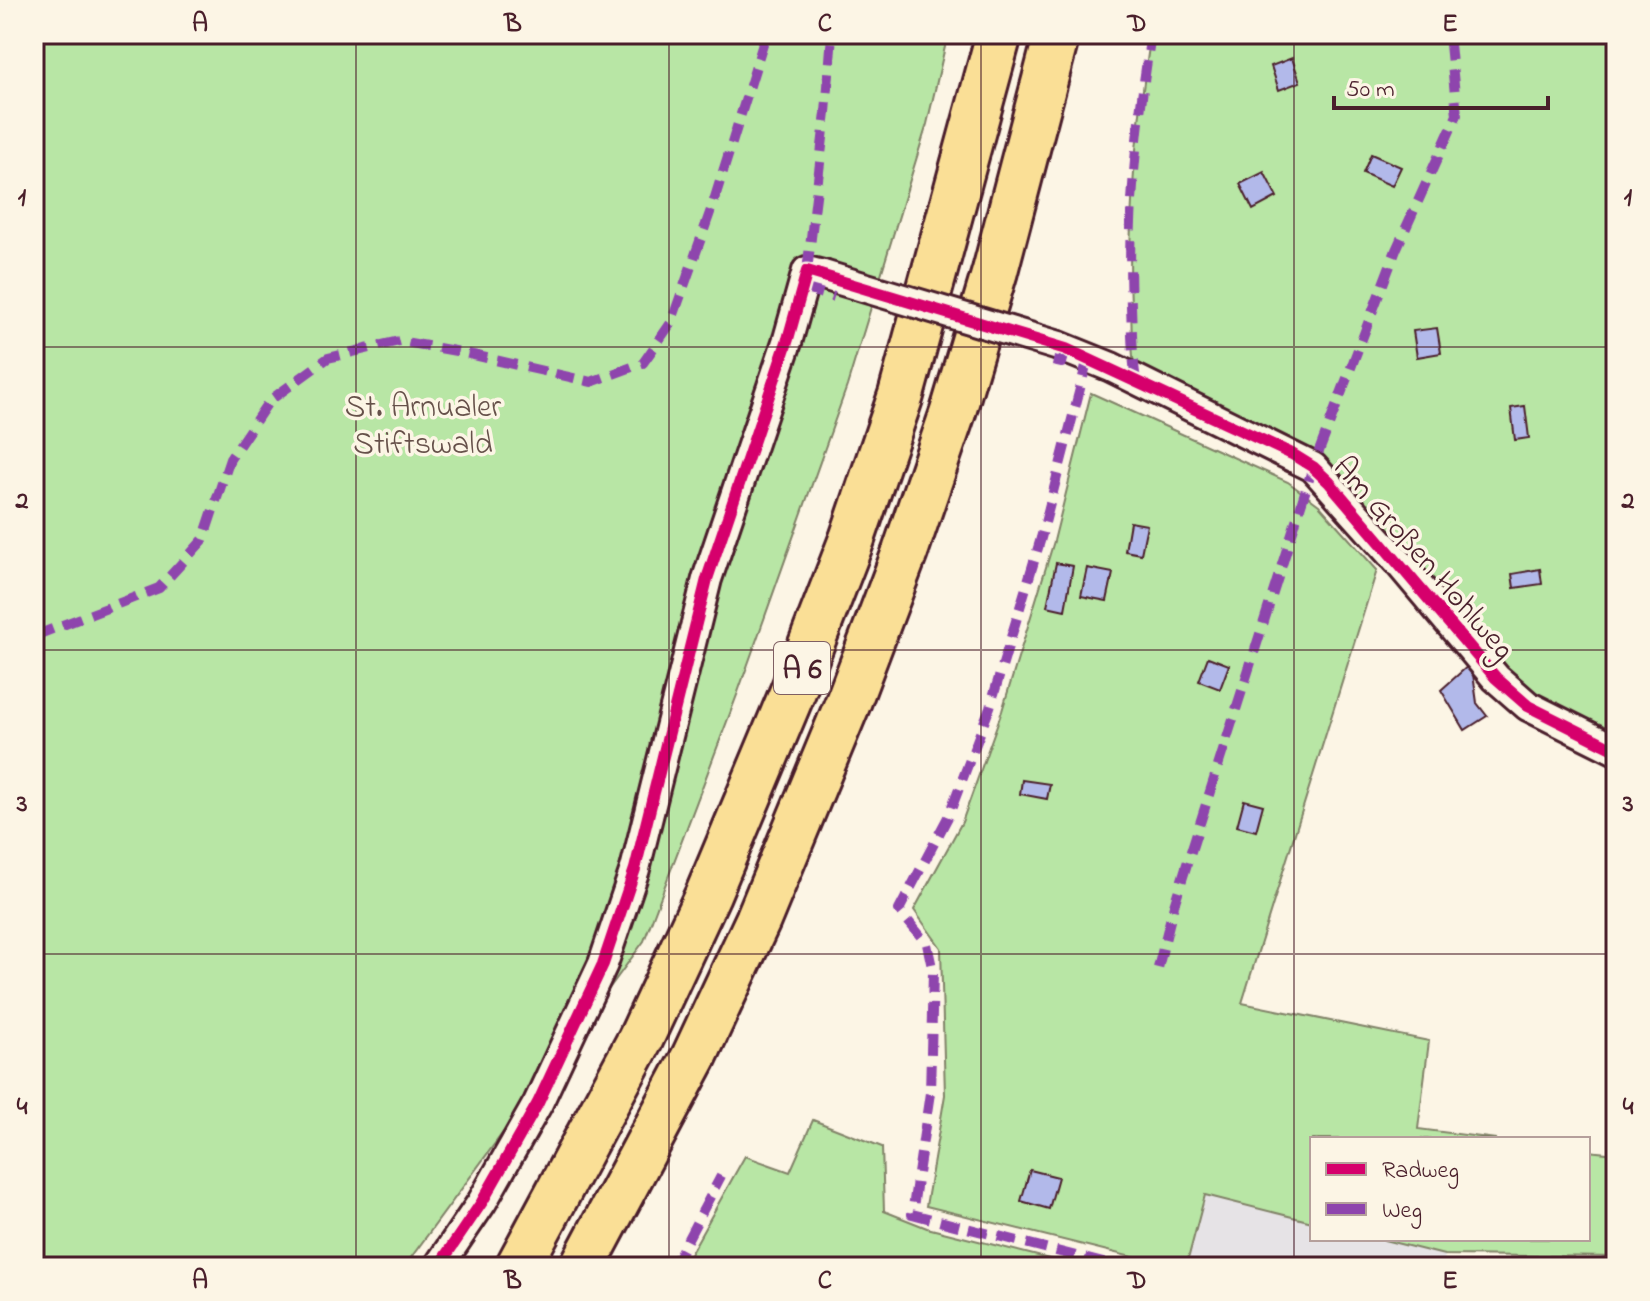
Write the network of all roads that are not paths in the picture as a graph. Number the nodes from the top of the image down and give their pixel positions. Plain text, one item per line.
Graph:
1 (999, 34) edge
2 (1057, 34) edge
3 (1616, 750) edge
4 (438, 1267) edge
5 (518, 1267) edge
6 (582, 1267) edge

1 - 5 highway, A 6
2 - 6 highway, A 6
3 - 4 street, Am Großen Hohlweg, bridge

